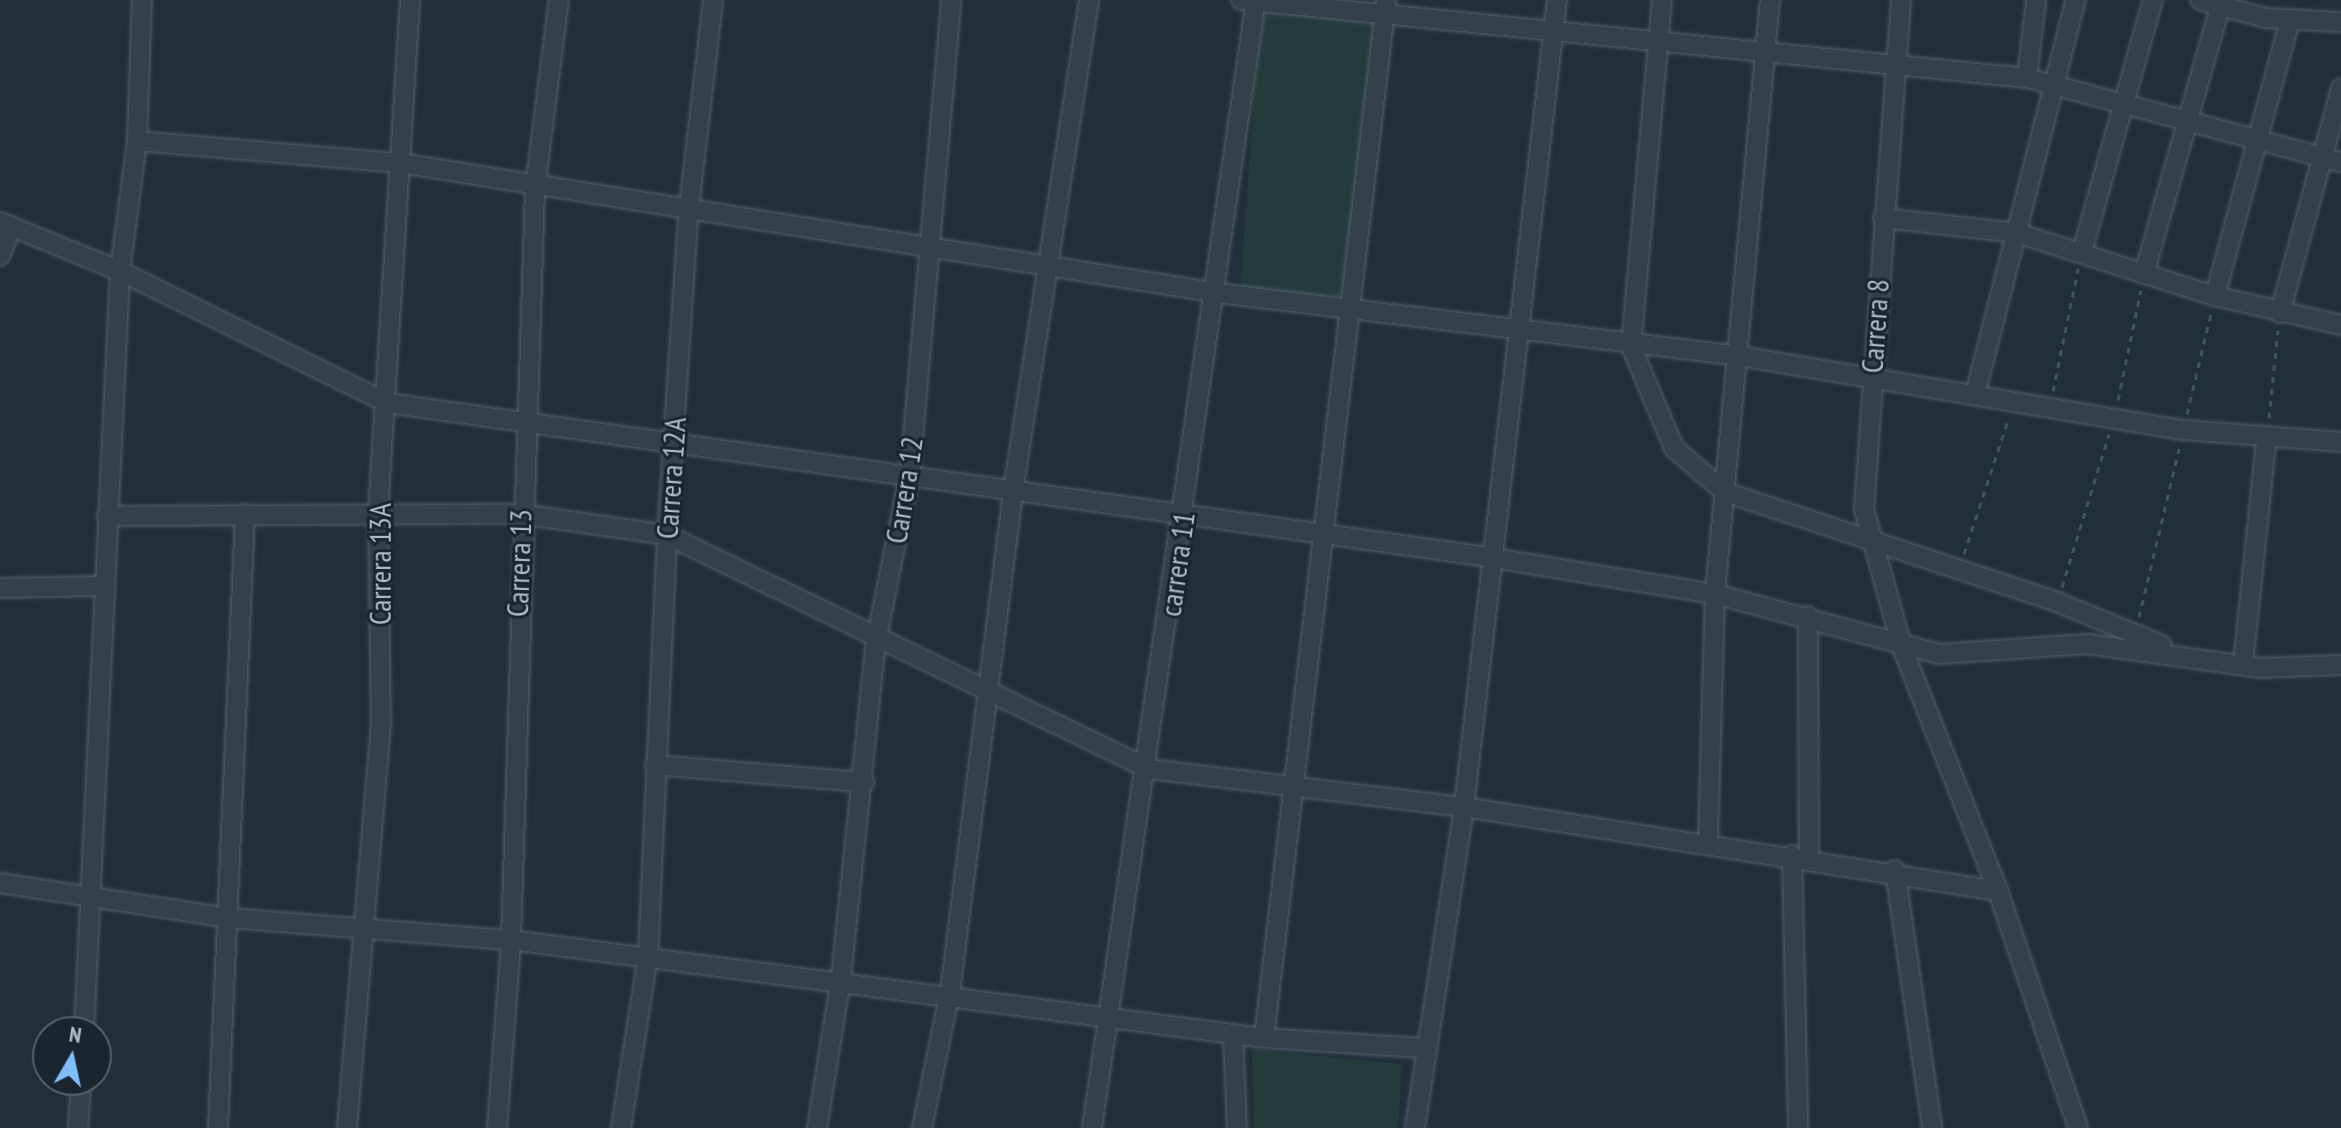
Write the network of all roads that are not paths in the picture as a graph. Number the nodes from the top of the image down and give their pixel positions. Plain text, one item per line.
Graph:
1 (142, 0) edge
2 (410, 0) edge
3 (559, 0) edge
4 (713, 0) edge
5 (951, 0) edge
6 (1089, 0) edge
7 (1557, 0) edge
8 (1662, 0) edge
9 (1770, 0) edge
10 (1901, 0) edge
11 (2036, 0) edge
12 (2076, 0) edge
13 (2153, 0) edge
14 (2200, 0) edge
15 (1251, 1) edge
16 (1386, 6) edge
17 (2220, 7) junction
18 (2290, 19) junction
19 (2341, 22) edge
20 (1552, 30) junction
21 (1658, 42) junction
22 (1763, 51) junction
23 (1896, 63) junction
24 (2027, 78) junction
25 (2057, 84) junction
26 (2341, 88) edge
27 (2123, 106) junction
28 (2189, 124) junction
29 (137, 141) junction
30 (2259, 143) junction
31 (2332, 159) edge
32 (400, 163) junction
33 (535, 189) junction
34 (689, 208) junction
35 (1883, 218) junction
36 (6, 224) edge
37 (2017, 233) junction
38 (928, 246) junction
39 (2082, 252) junction
40 (0, 256) edge
41 (1048, 266) junction
42 (120, 271) junction
43 (2144, 274) junction
44 (1218, 293) junction
45 (2215, 296) junction
46 (1355, 311) junction
47 (2280, 313) junction
48 (2341, 325) edge
49 (1519, 333) junction
50 (1631, 346) junction
51 (1740, 356) junction
52 (1871, 376) junction
53 (1976, 391) junction
54 (387, 403) junction
55 (525, 421) junction
56 (674, 441) junction
57 (2266, 441) junction
58 (2341, 442) edge
59 (910, 472) junction
60 (1014, 485) junction
61 (1725, 492) junction
62 (378, 512) junction
63 (245, 514) junction
64 (520, 514) junction
65 (1184, 514) junction
66 (107, 516) junction
67 (667, 535) junction
68 (1327, 537) junction
69 (1869, 538) junction
70 (1488, 557) junction
71 (105, 586) junction
72 (0, 588) edge
73 (1715, 594) junction
74 (1808, 616) junction
75 (876, 642) junction
76 (1902, 647) junction
77 (2177, 653) junction
78 (2243, 665) junction
79 (2341, 665) edge
80 (992, 698) junction
81 (655, 765) junction
82 (1149, 769) junction
83 (864, 782) junction
84 (1295, 791) junction
85 (1464, 807) junction
86 (1708, 843) junction
87 (1801, 856) junction
88 (1895, 870) junction
89 (0, 883) edge
90 (1998, 891) junction
91 (93, 897) junction
92 (229, 918) junction
93 (364, 926) junction
94 (511, 940) junction
95 (648, 956) junction
96 (841, 978) junction
97 (950, 992) junction
98 (1113, 1014) junction
99 (85, 1016) edge
100 (1233, 1034) junction
101 (1264, 1038) junction
102 (1425, 1048) junction
103 (80, 1096) edge
104 (78, 1128) edge
105 (218, 1128) edge
106 (347, 1128) edge
107 (497, 1128) edge
108 (621, 1128) edge
109 (817, 1128) edge
110 (922, 1128) edge
111 (1092, 1128) edge
112 (1237, 1128) edge
113 (1415, 1128) edge
114 (1798, 1128) edge
115 (1932, 1128) edge
116 (2078, 1128) edge

1 - 29 street
2 - 32 street, Carrera 13A
3 - 33 street, Carrera 13
4 - 34 street, Carrera 12A
5 - 38 street, Carrera 12
6 - 41 street
7 - 20 street
8 - 21 street
9 - 22 street
10 - 23 street, Carrera 8
11 - 24 street
12 - 25 street
13 - 27 street
14 - 17 street
15 - 16 street
15 - 44 street, carrera 11
16 - 20 street
16 - 46 street
17 - 18 street
17 - 28 street
18 - 19 street
18 - 30 street
20 - 21 street
20 - 49 street
21 - 22 street
21 - 50 street
22 - 23 street
22 - 51 street
23 - 24 street
23 - 35 street, Carrera 8
24 - 25 street
25 - 27 street
25 - 37 street
26 - 31 street
27 - 28 street
27 - 39 street
28 - 30 street
28 - 43 street
29 - 32 street
29 - 42 street
30 - 31 street
30 - 45 street
31 - 47 street
32 - 33 street
32 - 54 street, Carrera 13A
33 - 34 street
33 - 55 street, Carrera 13
34 - 38 street
34 - 56 street, Carrera 12A
35 - 37 street
35 - 52 street, Carrera 8
36 - 40 street
36 - 42 street
37 - 39 street
37 - 53 street
38 - 41 street
38 - 59 street, Carrera 12
39 - 43 street
41 - 44 street
41 - 60 street
42 - 54 street
42 - 66 street
43 - 45 street
44 - 46 street
44 - 65 street, carrera 11
45 - 47 street
46 - 49 street
46 - 68 street
47 - 48 street
49 - 50 street
49 - 70 street
50 - 51 street
50 - 61 street
51 - 52 street
51 - 61 street
52 - 53 street
52 - 69 street, Carrera 8
53 - 57 street
54 - 55 street
54 - 62 street, Carrera 13A
55 - 56 street
55 - 64 street, Carrera 13
56 - 59 street
56 - 67 street, Carrera 12A
57 - 58 street
57 - 78 street
59 - 60 street
59 - 75 street, Carrera 12
60 - 65 street
60 - 80 street
61 - 69 street
61 - 73 street
62 - 63 street
62 - 64 street
62 - 93 street, Carrera 13A
63 - 66 street
63 - 92 street
64 - 67 street
64 - 94 street, Carrera 13
65 - 68 street
65 - 82 street, carrera 11
66 - 71 street
67 - 75 street
67 - 81 street, Carrera 12A
68 - 70 street
68 - 84 street
69 - 76 street, Carrera 8
69 - 77 street
70 - 73 street
70 - 85 street
71 - 72 street
71 - 91 street
73 - 74 street
73 - 86 street
74 - 76 street
74 - 87 street
75 - 80 street
75 - 83 street, Carrera 12
76 - 77 street
76 - 90 street, Carrera 8
77 - 78 street
78 - 79 street
80 - 82 street
80 - 97 street
81 - 83 street
81 - 95 street, Carrera 12A
82 - 84 street
82 - 98 street, carrera 11
83 - 96 street, Carrera 12
84 - 85 street
84 - 101 street
85 - 86 street
85 - 102 street
86 - 87 street
87 - 88 street
87 - 114 street
88 - 90 street
88 - 115 street
89 - 91 street
90 - 116 street, Carrera 8
91 - 92 street
91 - 99 street
92 - 93 street
92 - 105 street
93 - 94 street
93 - 106 street, Carrera 13A
94 - 95 street
94 - 107 street, Carrera 13
95 - 96 street
95 - 108 street, Carrera 12A
96 - 97 street
96 - 109 street, Carrera 12
97 - 98 street
97 - 110 street
98 - 100 street
98 - 111 street, carrera 11
100 - 101 street
100 - 112 street
101 - 102 street
102 - 113 street
103 - 104 street

